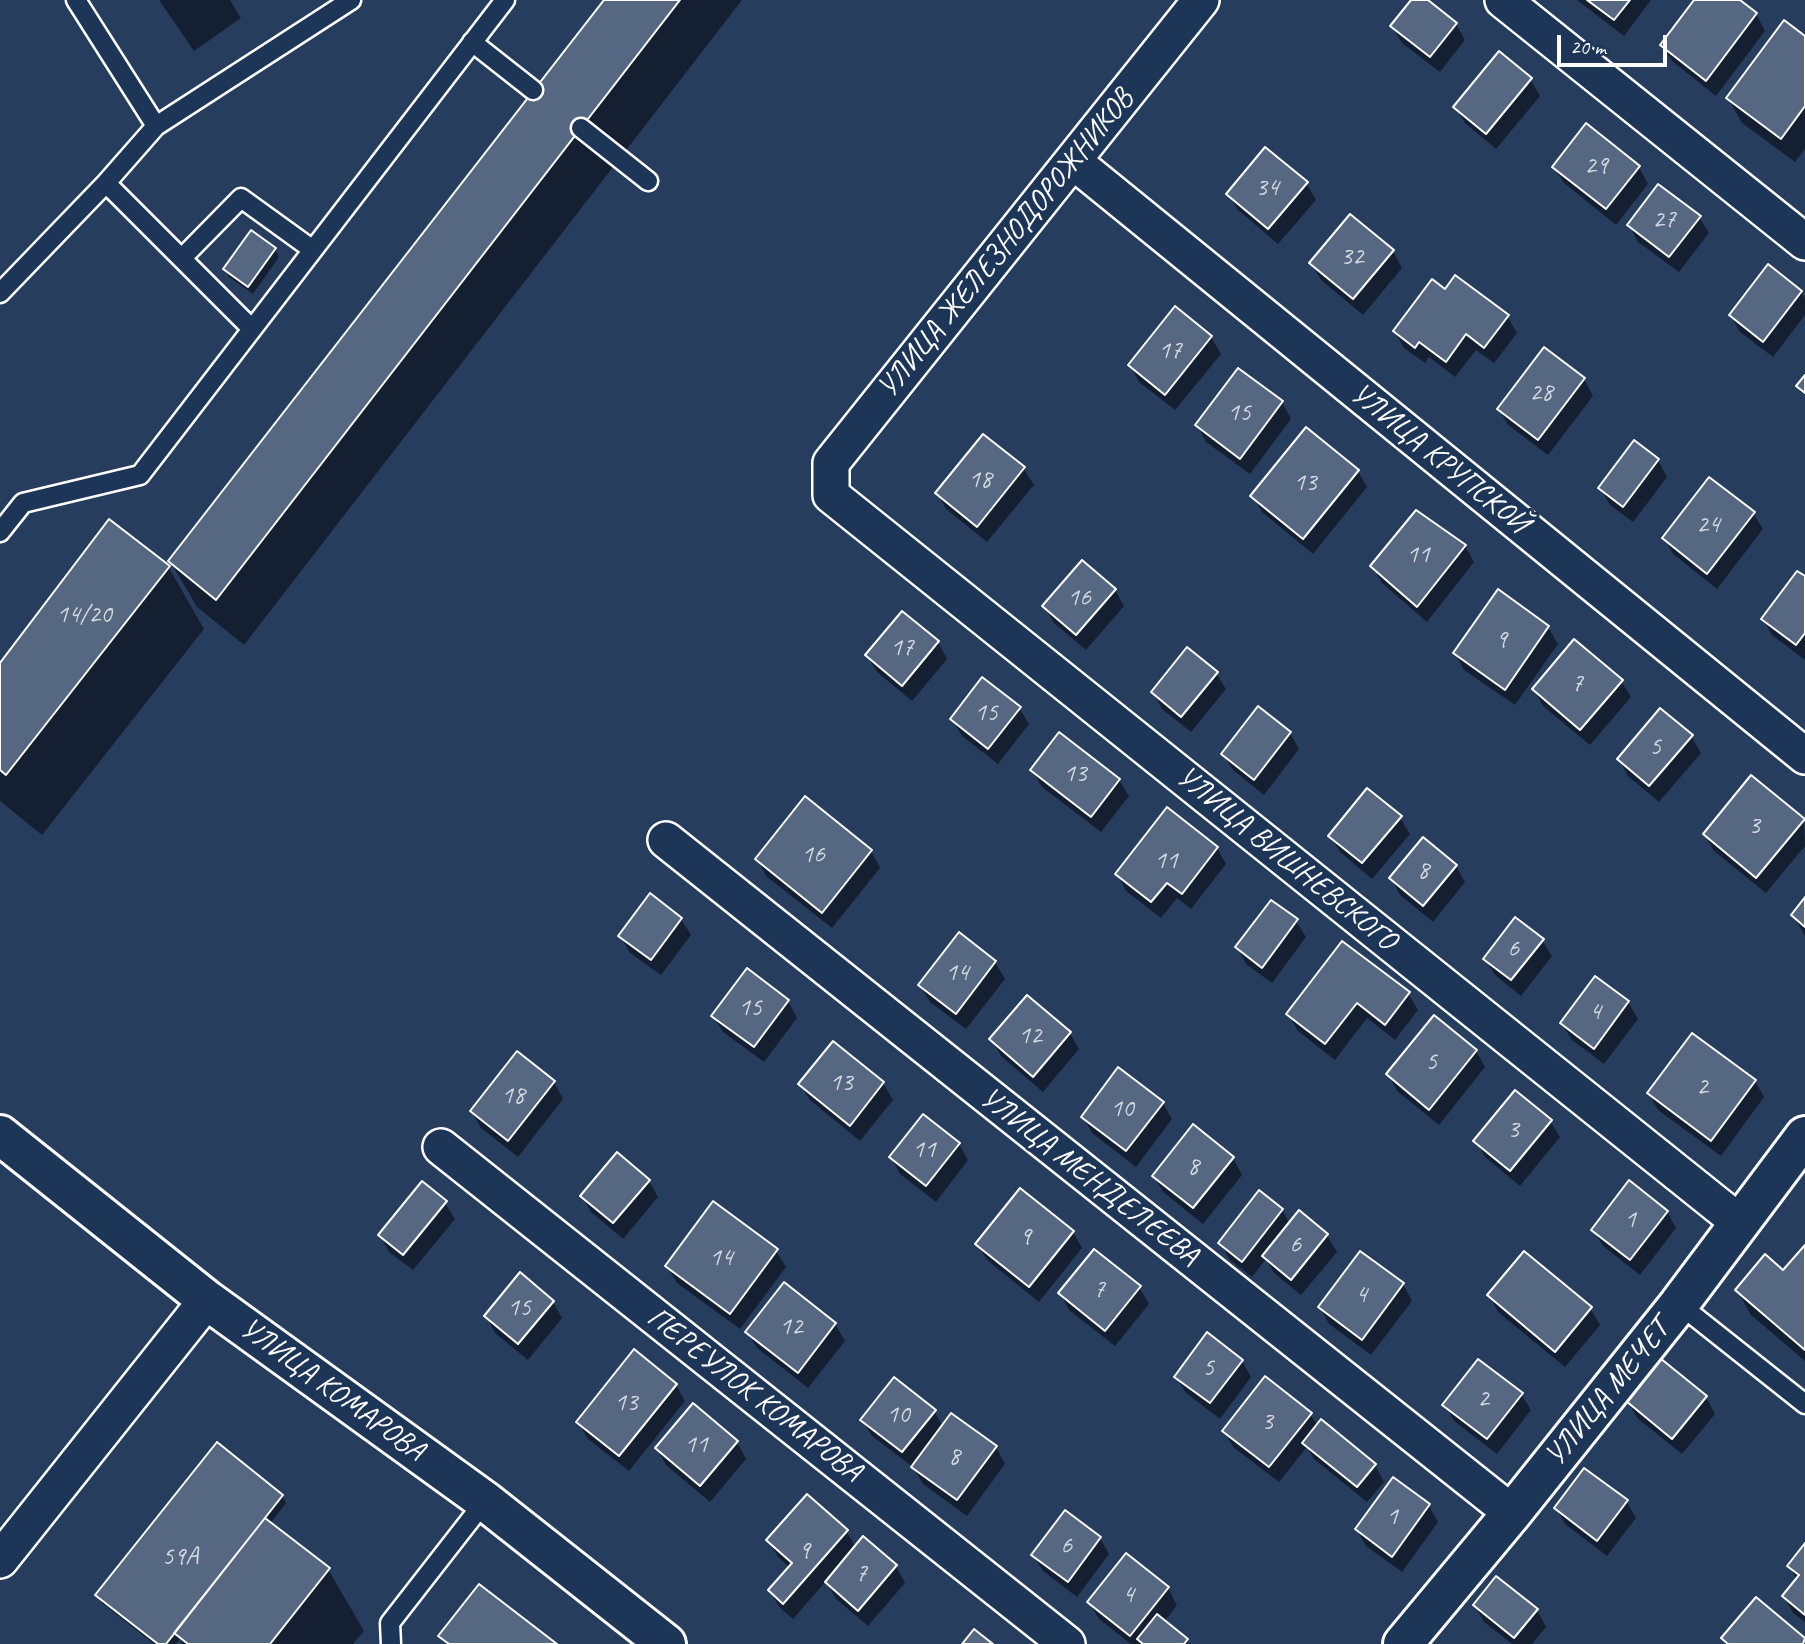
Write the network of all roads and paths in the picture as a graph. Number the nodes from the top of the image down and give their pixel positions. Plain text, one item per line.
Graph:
1 (76, 0) edge
2 (351, 0) edge
3 (505, 0) edge
4 (1201, 0) edge
5 (1503, 0) edge
6 (472, 42) junction
7 (533, 90) dead end
8 (156, 126) junction
9 (581, 128) dead end
10 (1073, 161) junction
11 (648, 181) dead end
12 (106, 183) junction
13 (1805, 242) edge
14 (313, 250) junction
15 (181, 258) junction
16 (0, 293) edge
17 (252, 329) junction
18 (831, 495) joint
19 (0, 532) edge
20 (1805, 756) edge
21 (666, 840) dead end
22 (0, 1135) edge
23 (1805, 1136) edge
24 (441, 1147) dead end
25 (1740, 1223) junction
26 (207, 1300) junction
27 (1679, 1304) junction
28 (1805, 1404) edge
29 (485, 1501) junction
30 (1512, 1513) junction
31 (0, 1560) edge
32 (391, 1644) edge
33 (666, 1644) edge
34 (1067, 1644) edge
35 (1403, 1644) edge

1 - 8 lane
2 - 8 lane
3 - 6 lane
4 - 10 street, УЛИЦА ЖЕЛЕЗНОДОРОЖНИКОВ
5 - 13 street
6 - 7 lane
6 - 14 lane
8 - 12 lane
9 - 11 lane
10 - 18 street, УЛИЦА ЖЕЛЕЗНОДОРОЖНИКОВ
10 - 20 street, УЛИЦА КРУПСКОЙ
12 - 15 lane
12 - 16 lane
14 - 15 lane
14 - 17 lane
15 - 17 lane
17 - 19 lane
18 - 25 street, УЛИЦА ВИШНЕВСКОГО
21 - 30 street, УЛИЦА МЕНДЕЛЕЕВА
22 - 26 street, УЛИЦА КОМАРОВА
23 - 25 street, УЛИЦА МЕЧЕТ
24 - 34 street, ПЕРЕУЛОК КОМАРОВА
25 - 27 street, УЛИЦА МЕЧЕТ
26 - 29 street, УЛИЦА КОМАРОВА
26 - 31 street
27 - 28 lane
27 - 30 street, УЛИЦА МЕЧЕТ
29 - 32 lane
29 - 33 street, УЛИЦА КОМАРОВА
30 - 35 street, УЛИЦА МЕЧЕТ

